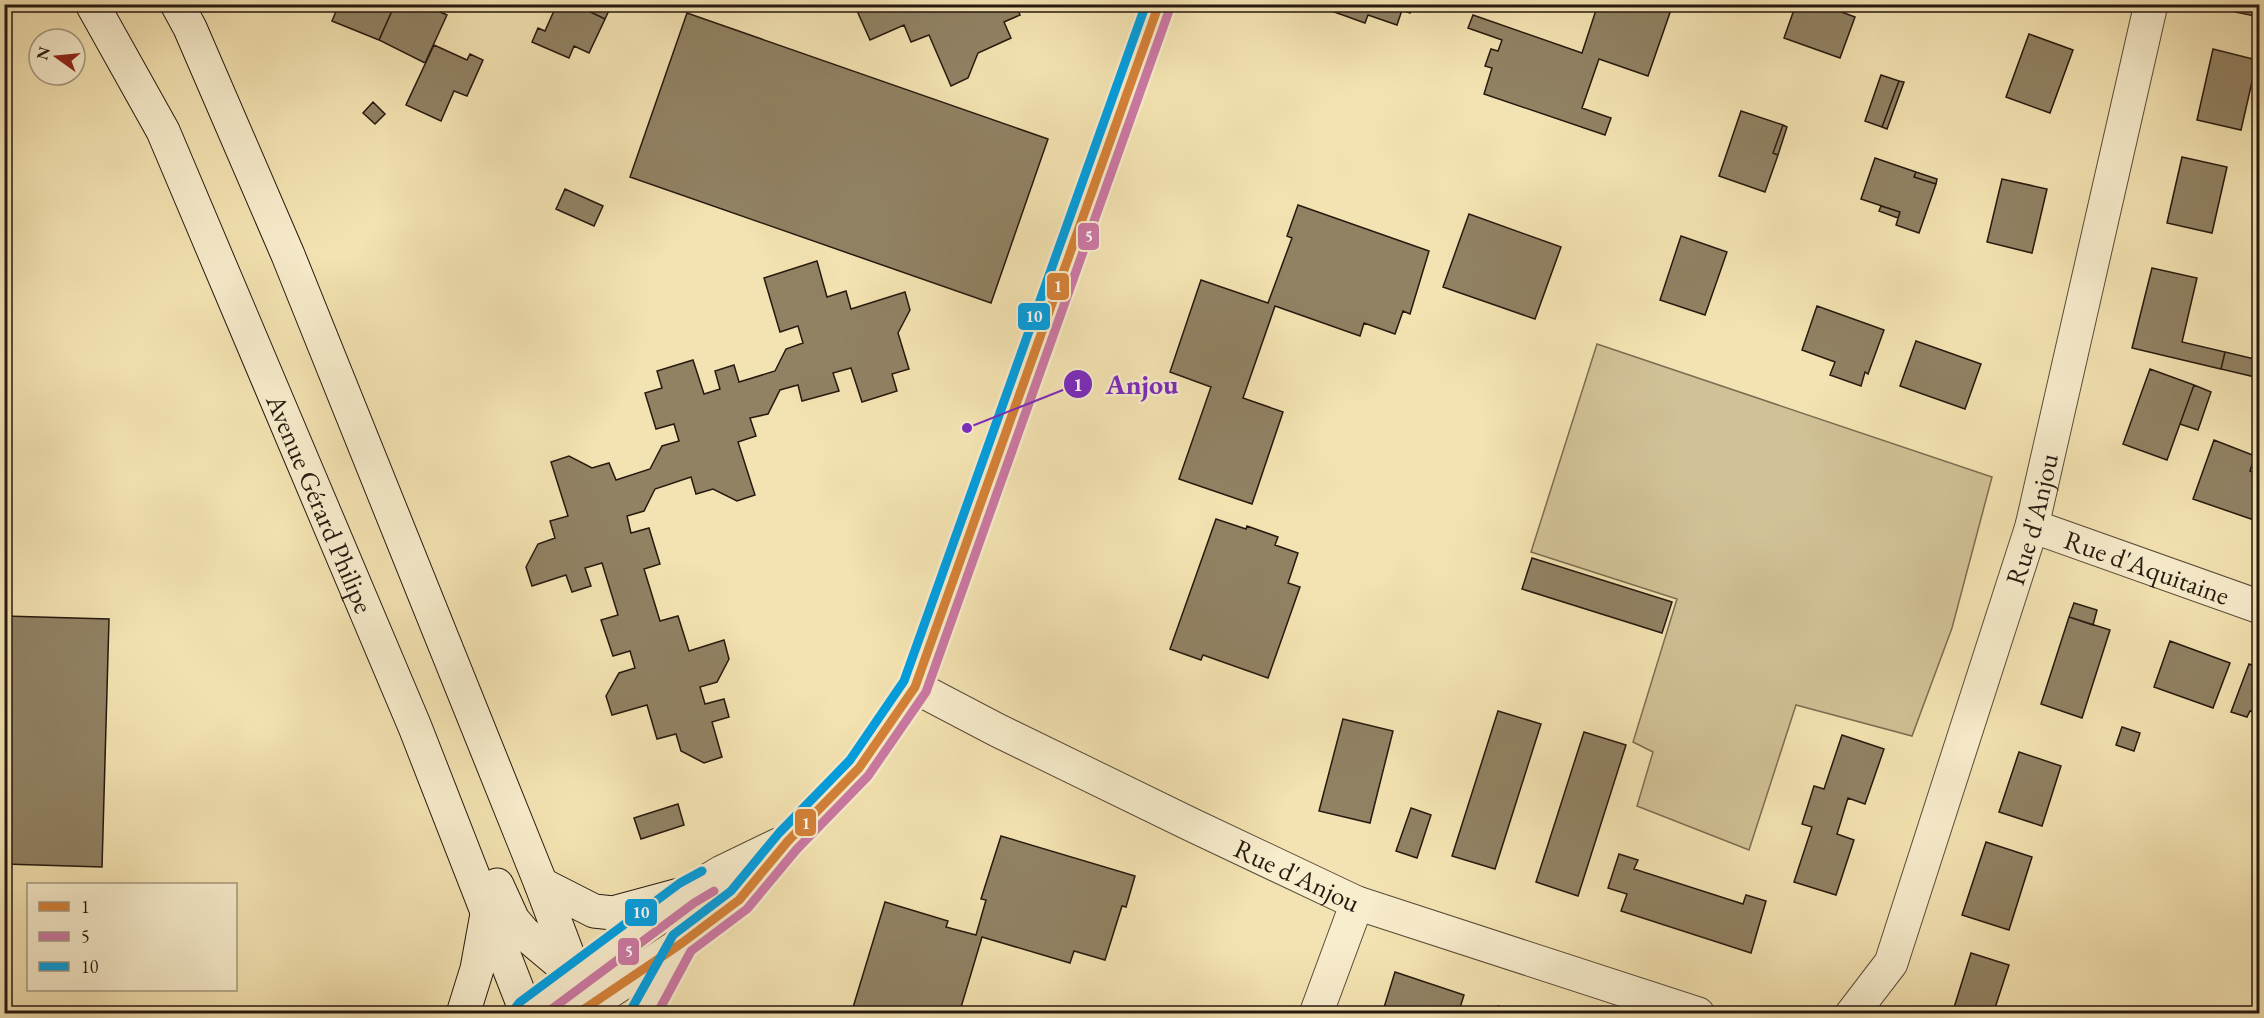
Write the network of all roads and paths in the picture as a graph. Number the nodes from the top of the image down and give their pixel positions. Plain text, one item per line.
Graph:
1 (93, 4) edge
2 (177, 4) edge
3 (1159, 4) edge
4 (2151, 4) edge
5 (2032, 526) junction
6 (2259, 607) edge
7 (915, 687) junction
8 (456, 828) junction
9 (788, 841) junction
10 (541, 884) junction
11 (687, 893) junction
12 (1357, 903) junction
13 (487, 914) junction
14 (681, 943) junction
15 (575, 976) junction
16 (589, 1007) edge
17 (526, 1013) edge
18 (463, 1014) edge
19 (643, 1014) edge
20 (1317, 1014) edge
21 (1698, 1014) edge
22 (1852, 1014) edge

1 - 8 street, Avenue Gérard Philipe
2 - 10 street
3 - 7 street
4 - 5 street, Rue d'Anjou
5 - 6 street, Rue d'Aquitaine
5 - 22 street, Rue d'Anjou
7 - 9 street
7 - 12 street, Rue d'Anjou
8 - 13 street, Avenue Gérard Philipe
8 - 15 street
9 - 11 street
9 - 14 street
10 - 11 street
10 - 15 street
11 - 15 street
12 - 20 street
12 - 21 street, Rue d'Anjou
13 - 17 street, Avenue Gérard Philipe
13 - 18 street
14 - 16 street
14 - 19 street
15 - 16 street
15 - 17 street

